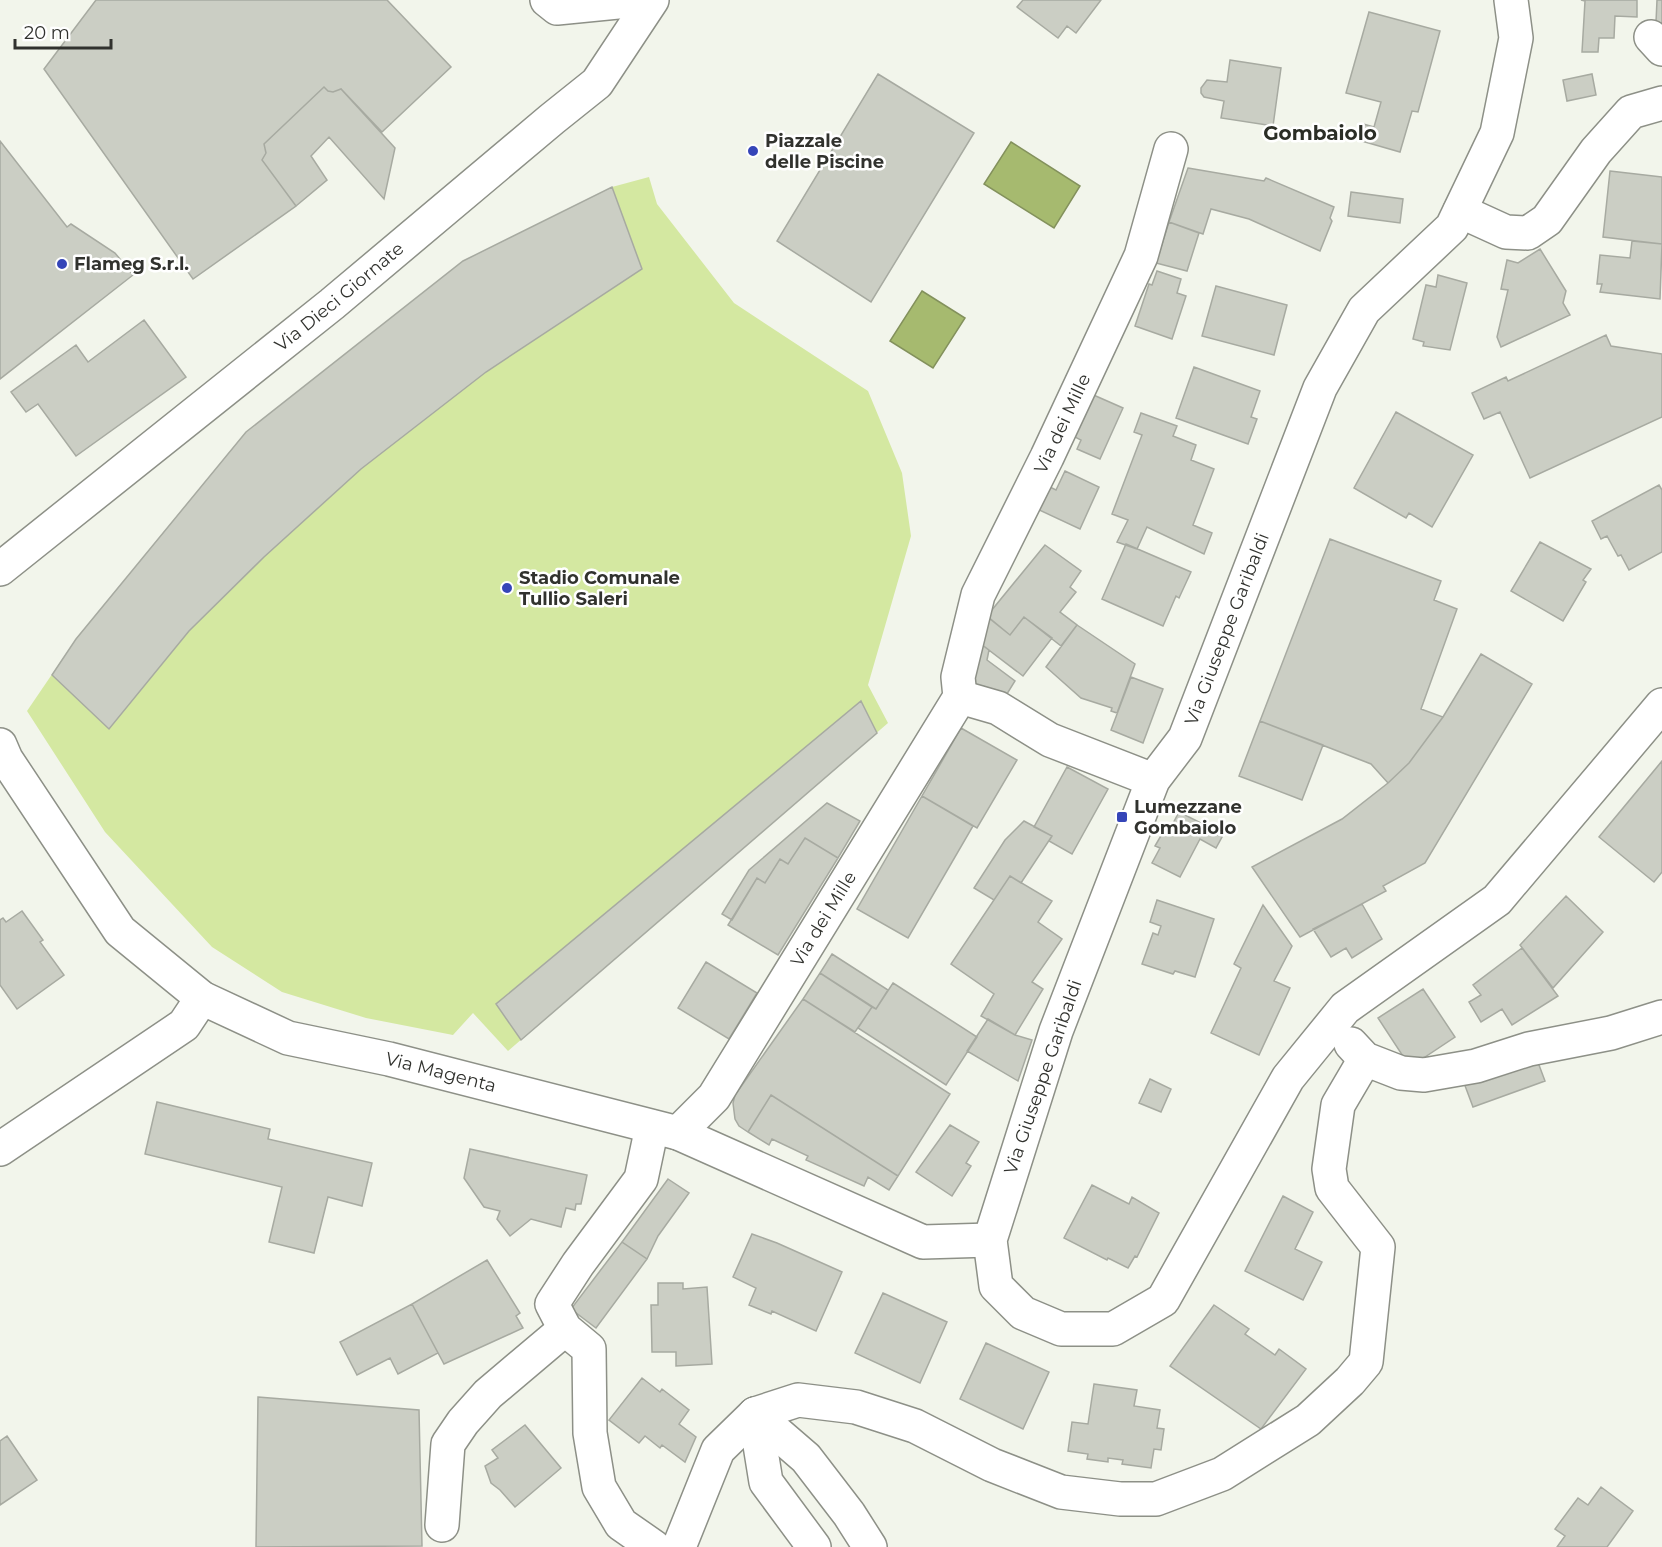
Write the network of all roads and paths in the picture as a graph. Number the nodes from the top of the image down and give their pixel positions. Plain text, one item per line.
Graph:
1 (547, 0) edge
2 (638, 0) edge
3 (652, 0) edge
4 (1511, 0) edge
5 (1662, 103) edge
6 (1171, 149) dead end
7 (1460, 211) junction
8 (0, 569) edge
9 (960, 697) junction
10 (1662, 705) edge
11 (0, 745) edge
12 (1153, 780) junction
13 (202, 998) junction
14 (1662, 1017) edge
15 (1332, 1024) junction
16 (1365, 1059) junction
17 (665, 1130) junction
18 (0, 1149) edge
19 (990, 1240) junction
20 (565, 1329) junction
21 (755, 1414) junction
22 (442, 1525) dead end
23 (654, 1547) edge
24 (679, 1547) edge
25 (814, 1547) edge
26 (870, 1547) edge

1 - 2 street
3 - 8 street, Via Dieci Giornate
4 - 7 street, Via Giuseppe Garibaldi
5 - 7 street
6 - 9 street, Via dei Mille
7 - 12 street, Via Giuseppe Garibaldi
9 - 12 street
9 - 17 street, Via dei Mille
10 - 15 street, Via Giuseppe Garibaldi
11 - 13 street, Via Magenta
12 - 19 street, Via Giuseppe Garibaldi
13 - 17 street, Via Magenta
13 - 18 street
14 - 16 street
15 - 16 street
15 - 19 street, Via Giuseppe Garibaldi
16 - 21 street
17 - 19 street, Via Magenta
17 - 20 street
20 - 22 street
20 - 23 street
21 - 24 street
21 - 25 street
21 - 26 street

